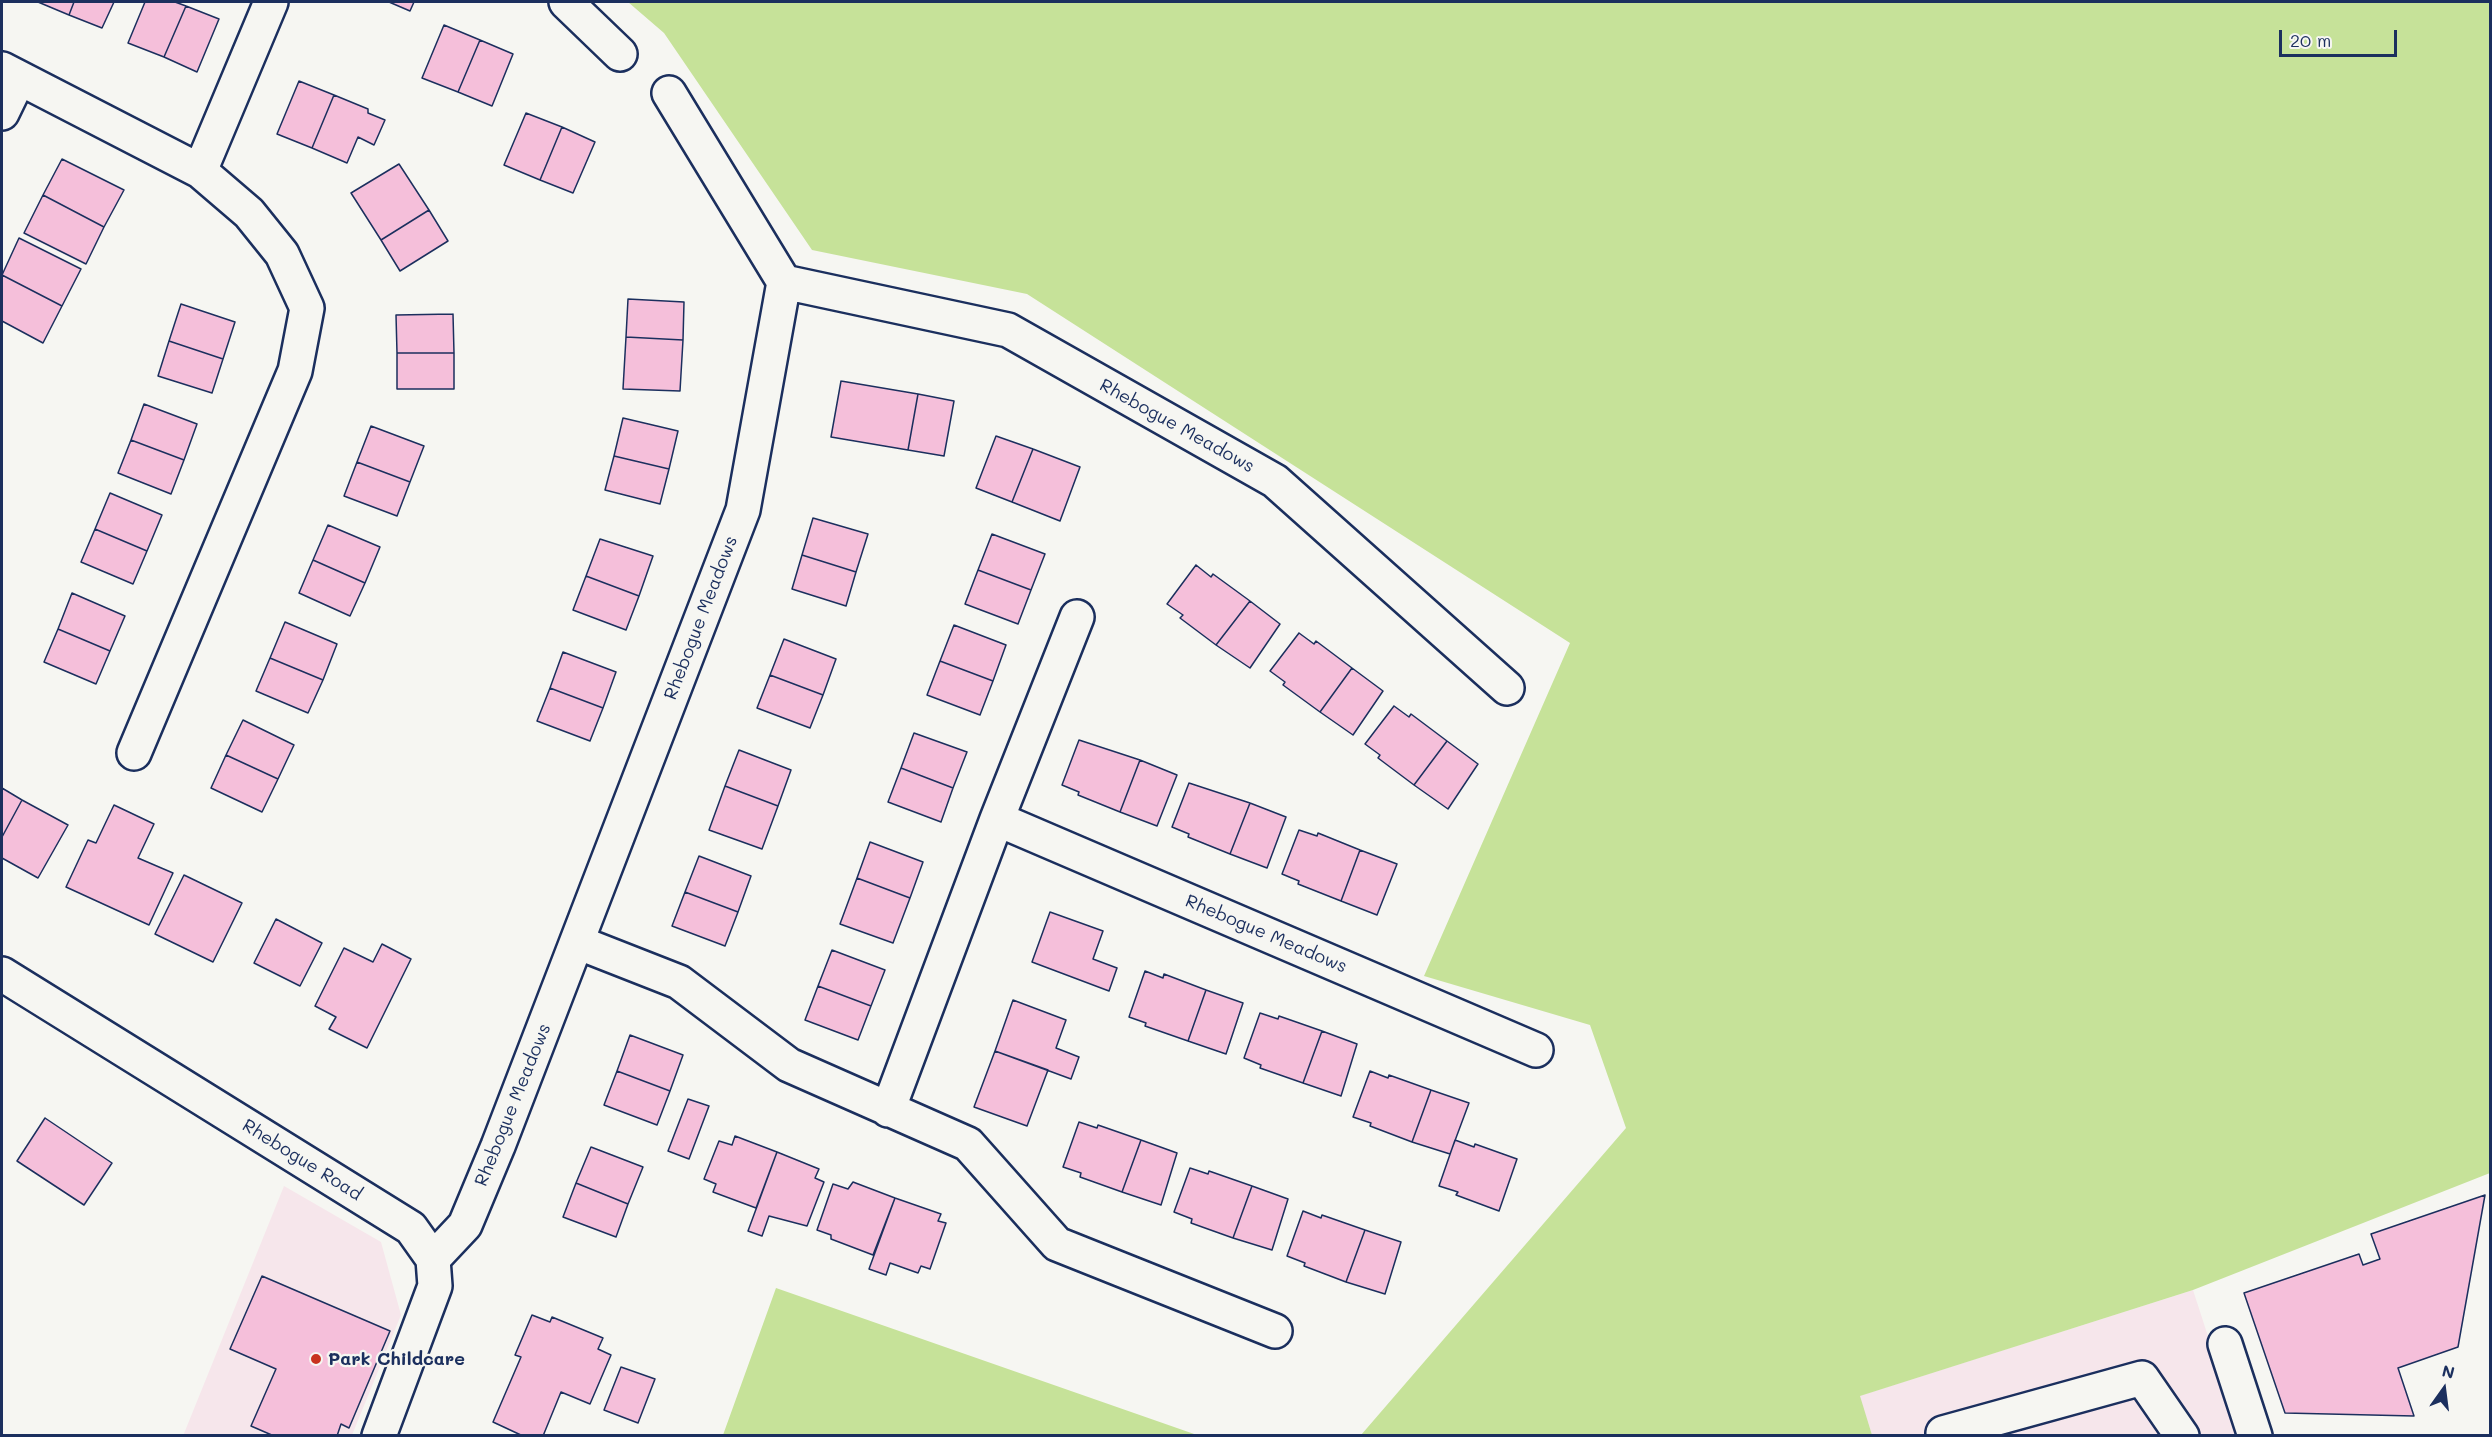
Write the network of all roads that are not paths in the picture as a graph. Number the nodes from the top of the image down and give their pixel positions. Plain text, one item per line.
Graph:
1 (271, 2) edge
2 (566, 2) edge
3 (620, 54) dead end
4 (10, 74) edge
5 (669, 93) dead end
6 (2, 113) edge
7 (200, 171) junction
8 (784, 282) junction
9 (1077, 617) dead end
10 (1507, 688) dead end
11 (134, 753) dead end
12 (997, 819) junction
13 (577, 942) junction
14 (2, 974) edge
15 (1536, 1050) dead end
16 (888, 1110) junction
17 (433, 1259) junction
18 (1275, 1331) dead end
19 (2225, 1344) dead end
20 (1943, 1433) dead end
21 (2245, 1433) edge
22 (379, 1436) edge
23 (2182, 1436) edge

1 - 7 street
2 - 3 street
4 - 6 street
4 - 7 street
5 - 8 street
7 - 11 street
8 - 10 street, Rhebogue Meadows
8 - 13 street, Rhebogue Meadows
9 - 12 street
12 - 15 street, Rhebogue Meadows
12 - 16 street
13 - 16 street
13 - 17 street, Rhebogue Meadows
14 - 17 street, Rhebogue Road
16 - 18 street
17 - 22 street
19 - 21 street
20 - 23 street

